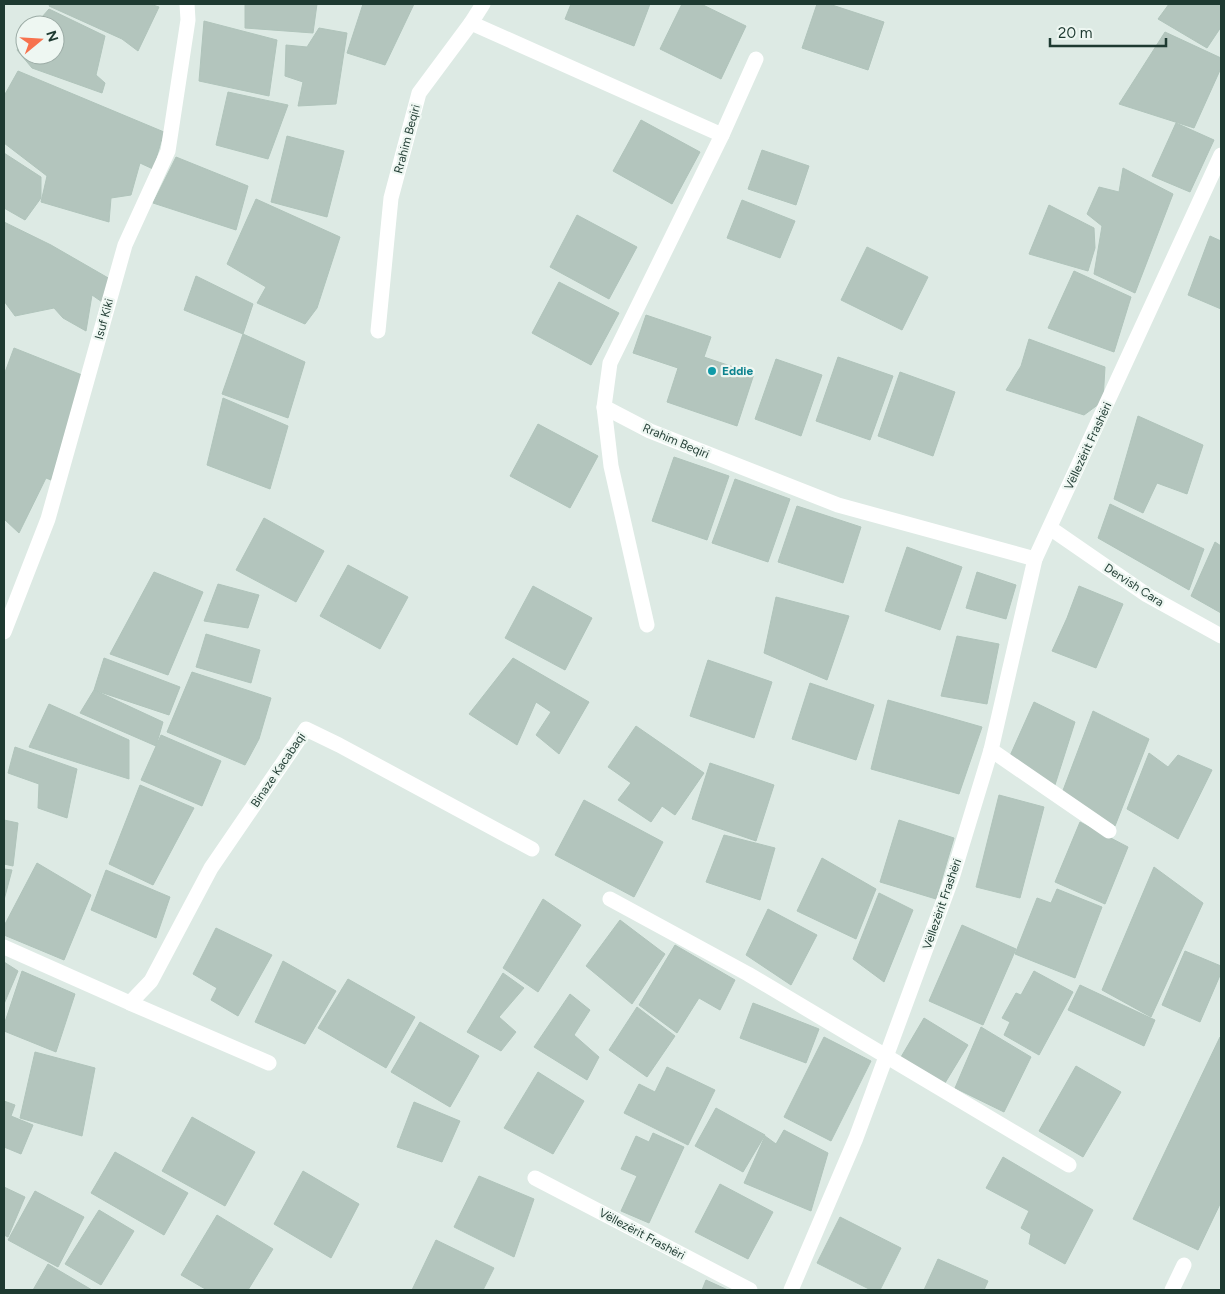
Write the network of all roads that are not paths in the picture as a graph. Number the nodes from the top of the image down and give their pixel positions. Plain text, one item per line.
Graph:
1 (187, 4) edge
2 (483, 4) edge
3 (472, 23) junction
4 (756, 59) dead end
5 (722, 134) junction
6 (1221, 155) edge
7 (378, 331) dead end
8 (604, 407) junction
9 (1050, 528) junction
10 (1035, 560) junction
11 (647, 625) dead end
12 (4, 632) edge
13 (1221, 636) edge
14 (991, 750) junction
15 (1109, 831) dead end
16 (532, 849) dead end
17 (610, 899) dead end
18 (4, 947) edge
19 (130, 1003) junction
20 (887, 1056) junction
21 (269, 1063) dead end
22 (1069, 1165) dead end
23 (535, 1178) dead end
24 (1184, 1265) dead end
25 (750, 1290) edge
26 (791, 1290) edge
27 (1172, 1290) edge

1 - 12 street, Isuf Kiki
2 - 3 street, Rrahim Beqiri
3 - 5 street
3 - 7 street, Rrahim Beqiri
4 - 5 street
5 - 8 street
6 - 9 street, Vëllezërit Frashëri
8 - 10 street, Rrahim Beqiri
8 - 11 street
9 - 10 street, Vëllezërit Frashëri
9 - 13 street, Dervish Cara
10 - 14 street, Vëllezërit Frashëri
14 - 15 street
14 - 20 street, Vëllezërit Frashëri
16 - 19 street, Binaze Kacabaqi
17 - 20 street
18 - 19 street
19 - 21 street
20 - 22 street
20 - 26 street, Vëllezërit Frashëri
23 - 25 street, Vëllezërit Frashëri
24 - 27 street

